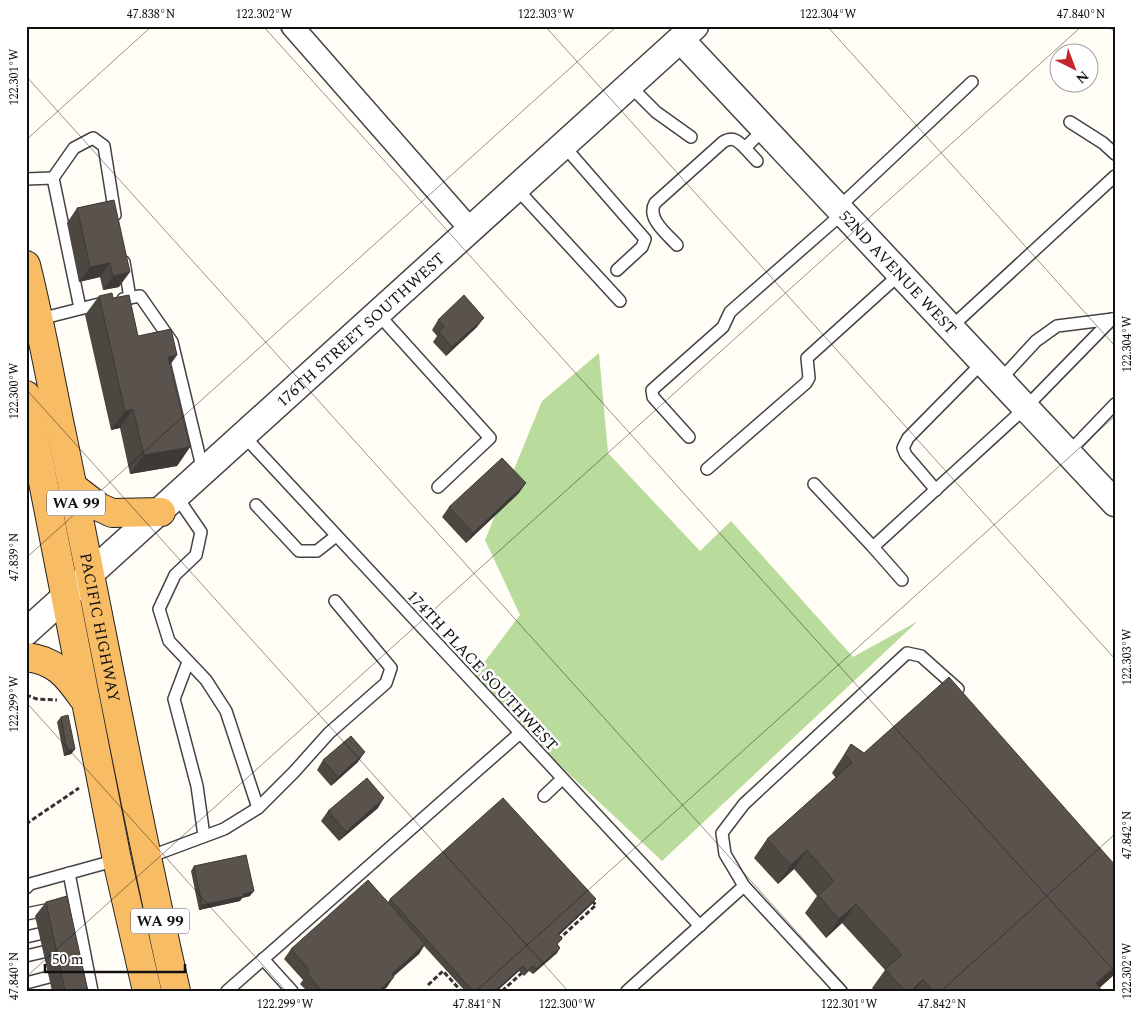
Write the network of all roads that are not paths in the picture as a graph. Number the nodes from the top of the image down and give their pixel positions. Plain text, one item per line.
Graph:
1 (292, 26) edge
2 (688, 33) edge
3 (972, 82) dead end
4 (630, 86) junction
5 (1070, 122) dead end
6 (764, 129) junction
7 (691, 138) dead end
8 (564, 146) junction
9 (745, 148) junction
10 (1115, 154) edge
11 (757, 161) dead end
12 (1115, 176) edge
13 (54, 178) junction
14 (26, 180) edge
15 (517, 188) junction
16 (840, 211) junction
17 (117, 224) edge
18 (471, 230) junction
19 (677, 244) dead end
20 (122, 252) edge
21 (26, 265) edge
22 (617, 270) dead end
23 (900, 274) junction
24 (130, 298) junction
25 (620, 300) dead end
26 (80, 308) junction
27 (378, 314) junction
28 (40, 319) junction
29 (1113, 319) edge
30 (950, 328) junction
31 (992, 371) junction
32 (26, 395) edge
33 (1115, 404) edge
34 (1025, 408) junction
35 (244, 436) junction
36 (689, 437) dead end
37 (1068, 453) junction
38 (707, 469) dead end
39 (203, 473) junction
40 (814, 484) dead end
41 (73, 487) junction
42 (438, 487) dead end
43 (936, 490) junction
44 (1115, 503) edge
45 (169, 504) junction
46 (256, 505) dead end
47 (336, 536) junction
48 (873, 547) junction
49 (90, 575) junction
50 (902, 580) dead end
51 (66, 597) junction
52 (335, 601) dead end
53 (26, 632) edge
54 (26, 656) edge
55 (188, 662) junction
56 (964, 696) edge
57 (74, 701) junction
58 (520, 733) junction
59 (562, 779) junction
60 (544, 796) dead end
61 (258, 808) junction
62 (204, 836) junction
63 (146, 858) junction
64 (117, 860) junction
65 (69, 873) junction
66 (744, 886) junction
67 (26, 888) edge
68 (67, 906) junction
69 (26, 914) edge
70 (700, 926) junction
71 (39, 934) dead end
72 (26, 937) edge
73 (43, 952) dead end
74 (26, 956) edge
75 (263, 959) junction
76 (49, 977) dead end
77 (26, 983) edge
78 (89, 988) edge
79 (147, 991) edge
80 (176, 991) edge
81 (227, 991) edge
82 (292, 991) edge
83 (627, 991) edge
84 (841, 991) edge

1 - 18 street
2 - 4 street, 176TH STREET SOUTHWEST
2 - 6 street, 52ND AVENUE WEST
3 - 16 lane
4 - 7 lane
4 - 8 street, 176TH STREET SOUTHWEST
5 - 10 lane
6 - 9 lane
6 - 16 street, 52ND AVENUE WEST
8 - 15 street, 176TH STREET SOUTHWEST
8 - 22 lane
9 - 11 lane
9 - 19 lane
12 - 30 lane
13 - 14 lane
13 - 17 lane
13 - 26 lane
15 - 18 street, 176TH STREET SOUTHWEST
15 - 25 lane
16 - 23 street, 52ND AVENUE WEST
16 - 36 lane
18 - 27 street, 176TH STREET SOUTHWEST
20 - 24 lane
21 - 28 highway, PACIFIC HIGHWAY / WA 99
23 - 30 street, 52ND AVENUE WEST
23 - 38 lane
24 - 26 lane
24 - 39 lane
26 - 28 lane
27 - 35 street, 176TH STREET SOUTHWEST
27 - 42 lane
28 - 41 highway, PACIFIC HIGHWAY / WA 99
29 - 31 lane
29 - 34 lane
30 - 31 street, 52ND AVENUE WEST
31 - 34 street, 52ND AVENUE WEST
31 - 43 lane
32 - 51 highway, PACIFIC HIGHWAY / WA 99
33 - 37 lane
34 - 37 street, 52ND AVENUE WEST
34 - 43 lane
35 - 39 street, 176TH STREET SOUTHWEST
35 - 47 lane, 174TH PLACE SOUTHWEST
37 - 44 street, 52ND AVENUE WEST
39 - 45 street, 176TH STREET SOUTHWEST
40 - 48 lane
41 - 45 highway
41 - 49 highway, PACIFIC HIGHWAY / WA 99
43 - 48 lane
45 - 49 street, 176TH STREET SOUTHWEST
45 - 55 lane
46 - 47 lane
47 - 58 lane, 174TH PLACE SOUTHWEST
48 - 50 lane
49 - 51 street, 176TH STREET SOUTHWEST
49 - 63 highway, PACIFIC HIGHWAY / WA 99
51 - 53 street, 176TH STREET SOUTHWEST
51 - 57 highway, PACIFIC HIGHWAY / WA 99
52 - 61 lane
54 - 57 highway
55 - 61 lane
55 - 62 lane
56 - 66 lane
57 - 64 highway, PACIFIC HIGHWAY / WA 99
58 - 59 lane, 174TH PLACE SOUTHWEST
58 - 75 lane
59 - 60 lane
59 - 70 lane, 174TH PLACE SOUTHWEST
61 - 62 lane
62 - 63 lane
63 - 80 highway, PACIFIC HIGHWAY / WA 99
64 - 65 lane
64 - 79 highway, PACIFIC HIGHWAY / WA 99
65 - 67 lane
65 - 68 lane
66 - 70 lane
66 - 84 lane
68 - 69 lane
68 - 78 lane
70 - 83 lane
71 - 72 lane
73 - 74 lane
75 - 81 lane
75 - 82 lane
76 - 77 lane

